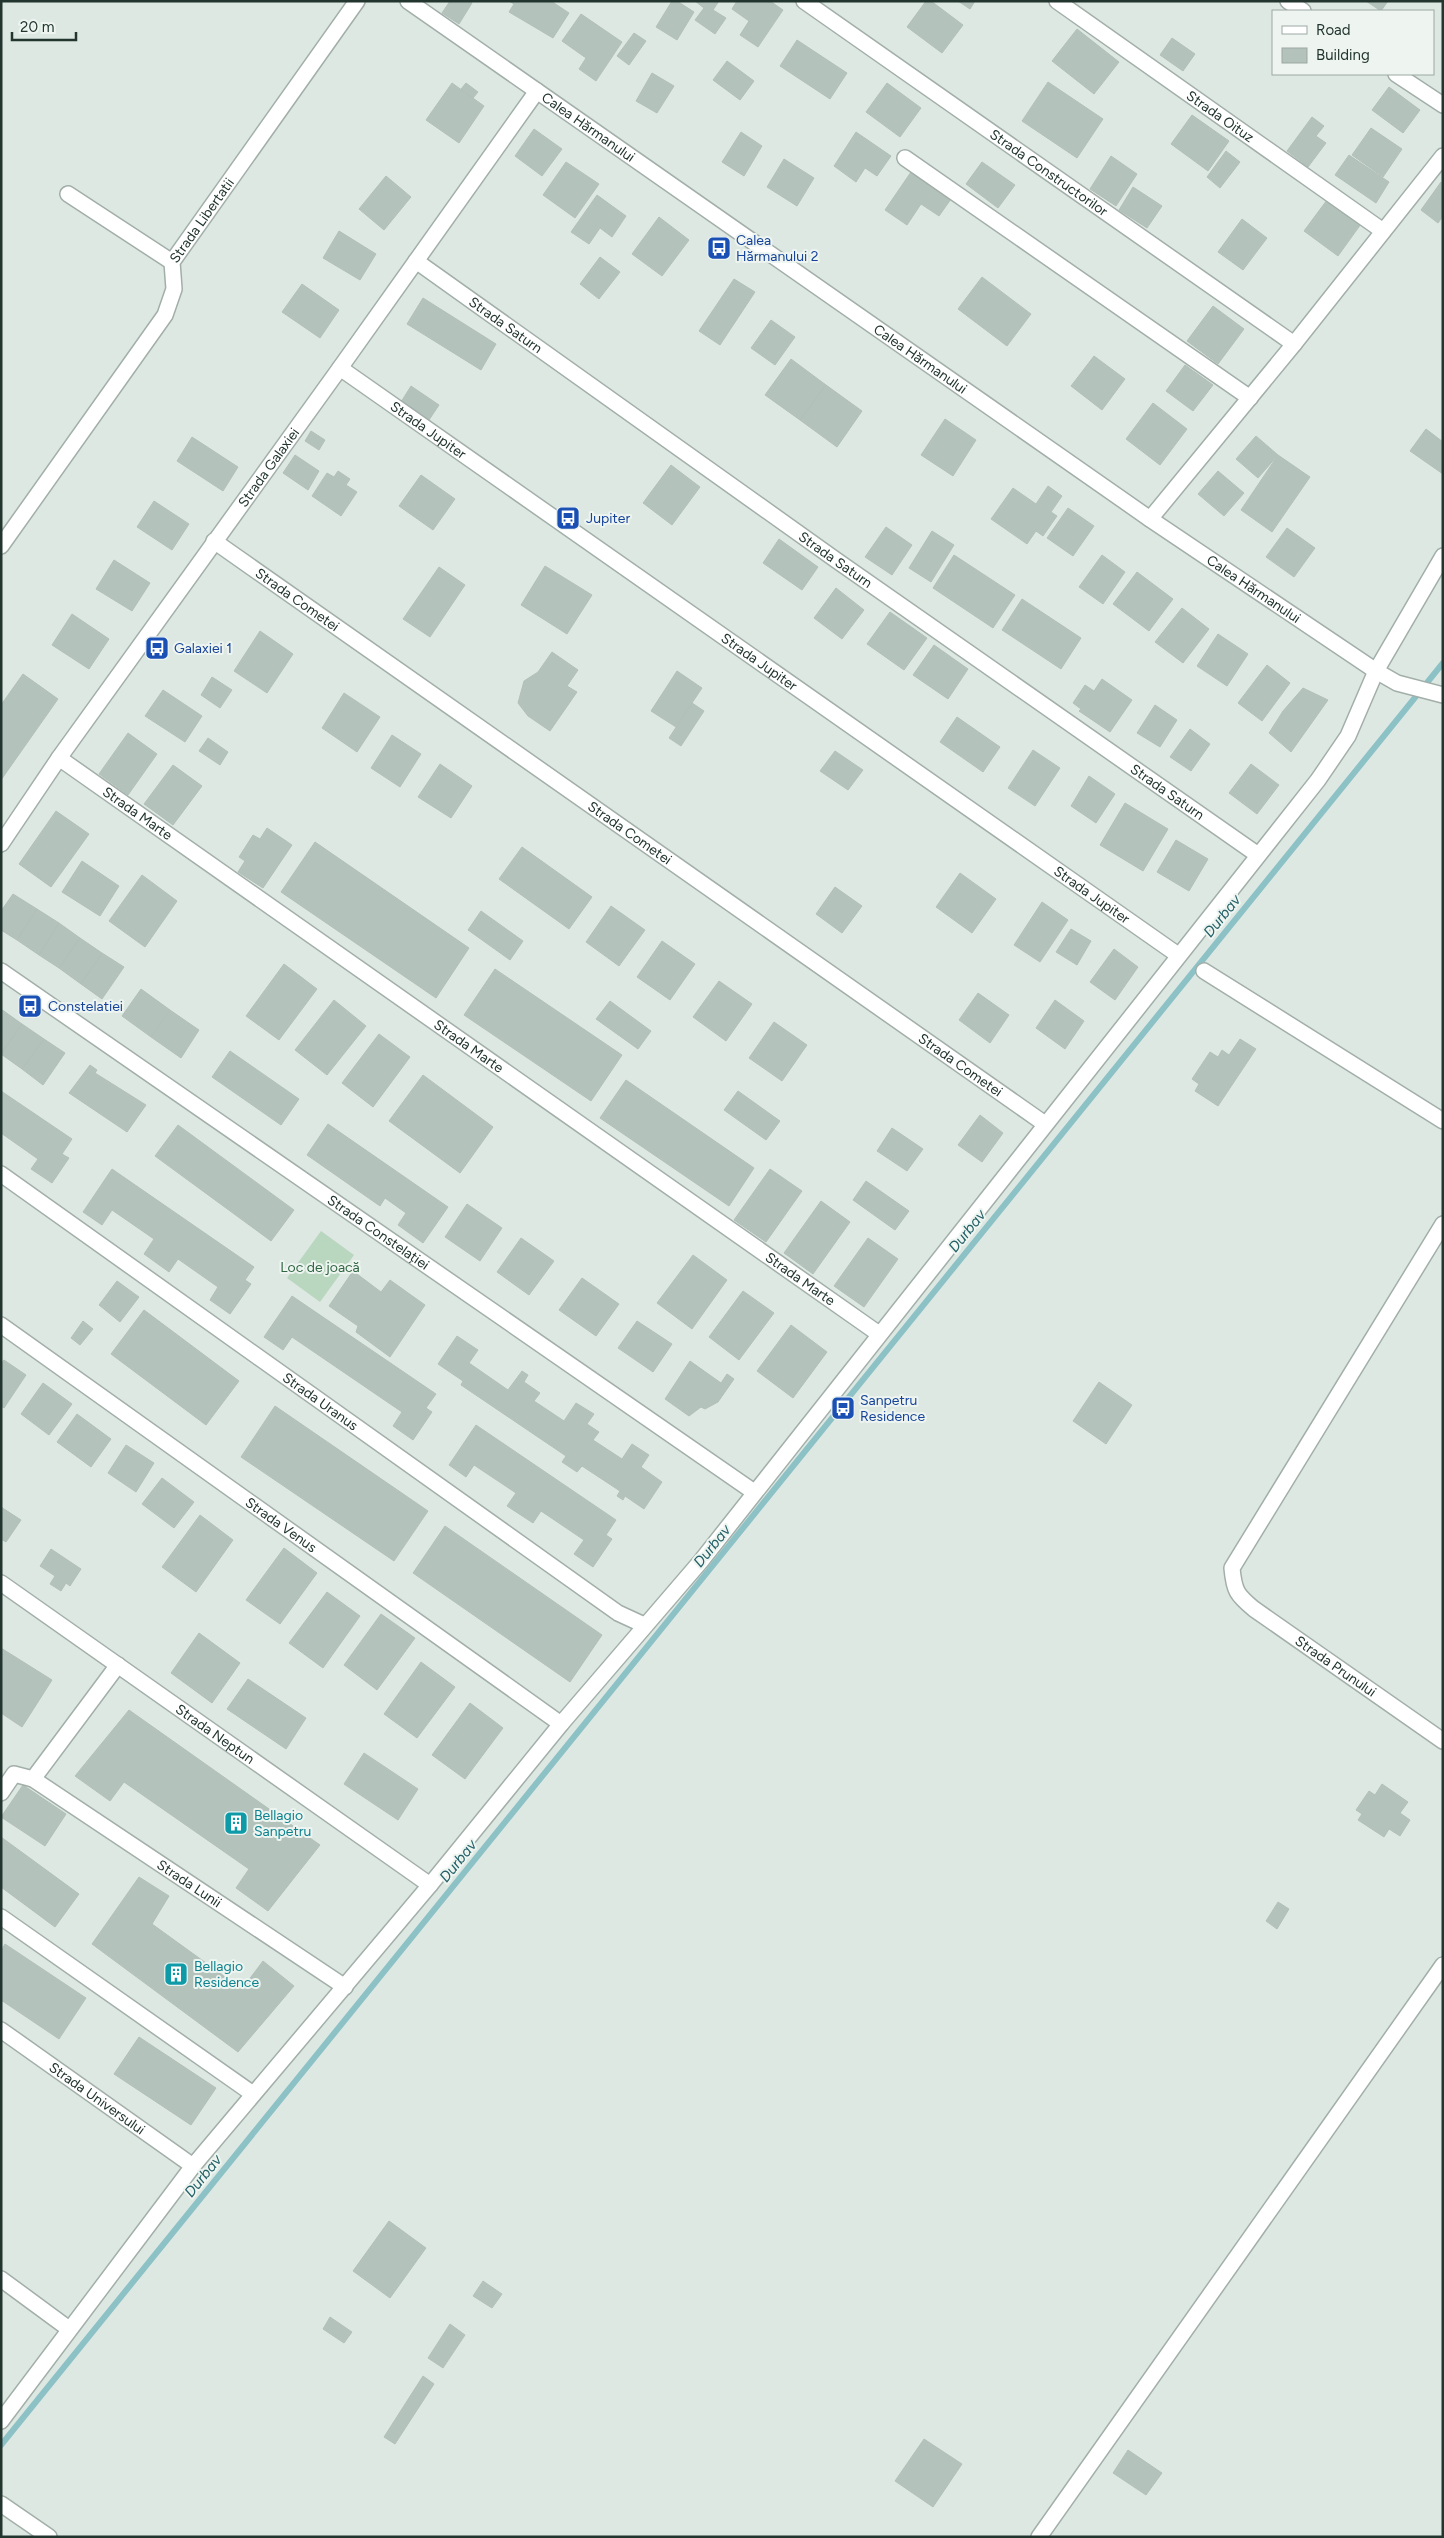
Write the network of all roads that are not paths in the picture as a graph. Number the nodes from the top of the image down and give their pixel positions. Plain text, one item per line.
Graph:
1 (357, 1) edge
2 (408, 1) edge
3 (804, 1) edge
4 (1057, 1) edge
5 (1288, 1) edge
6 (1302, 10) edge
7 (1398, 75) edge
8 (537, 91) junction
9 (1443, 105) edge
10 (1443, 156) edge
11 (905, 158) dead end
12 (68, 194) dead end
13 (1384, 232) junction
14 (416, 261) junction
15 (172, 262) junction
16 (1294, 344) junction
17 (340, 368) junction
18 (1250, 398) junction
19 (1150, 519) junction
20 (214, 541) junction
21 (1, 546) edge
22 (1443, 556) edge
23 (1376, 671) junction
24 (1443, 695) edge
25 (59, 758) junction
26 (1, 844) edge
27 (1258, 855) junction
28 (1178, 955) junction
29 (1204, 971) dead end
30 (1, 972) edge
31 (1443, 1121) edge
32 (1045, 1124) junction
33 (1, 1174) edge
34 (1443, 1224) edge
35 (1, 1325) edge
36 (879, 1334) junction
37 (754, 1492) junction
38 (1, 1583) edge
39 (644, 1625) junction
40 (118, 1665) junction
41 (561, 1724) junction
42 (1443, 1741) edge
43 (33, 1779) junction
44 (1, 1793) edge
45 (430, 1885) junction
46 (1, 1917) edge
47 (1443, 1965) edge
48 (344, 1987) junction
49 (1, 2030) edge
50 (253, 2094) junction
51 (193, 2166) junction
52 (1, 2279) edge
53 (70, 2329) junction
54 (1, 2421) edge
55 (1, 2504) edge
56 (42, 2532) edge
57 (1039, 2537) edge

1 - 15 street, Strada Libertatii
2 - 8 street, Calea Hărmanului
3 - 16 street, Strada Constructorilor
4 - 13 street, Strada Oituz
5 - 6 street
7 - 9 street
8 - 14 street, Strada Galaxiei
8 - 19 street, Calea Hărmanului
10 - 13 street
11 - 18 street
12 - 15 street
13 - 16 street
14 - 17 street, Strada Galaxiei
14 - 27 street, Strada Saturn
15 - 21 street, Strada Libertatii
16 - 18 street
17 - 20 street, Strada Galaxiei
17 - 28 street, Strada Jupiter
18 - 19 street
19 - 23 street, Calea Hărmanului
20 - 25 street, Strada Galaxiei
20 - 32 street, Strada Cometei
22 - 23 street
23 - 24 street, Calea Hărmanului
23 - 27 street
25 - 26 street, Strada Galaxiei
25 - 36 street, Strada Marte
27 - 28 street
28 - 32 street
29 - 31 street
30 - 37 street, Strada Constelației
32 - 36 street
33 - 39 street, Strada Uranus
34 - 42 street, Strada Prunului
35 - 41 street, Strada Venus
36 - 37 street
37 - 39 street
38 - 40 street, Strada Neptun
39 - 41 street
40 - 43 street
40 - 45 street, Strada Neptun
41 - 45 street
43 - 44 street
43 - 48 street, Strada Lunii
45 - 48 street
46 - 50 street
47 - 57 street
48 - 50 street
49 - 51 street, Strada Universului
50 - 51 street
51 - 53 street
52 - 53 street
53 - 54 street
55 - 56 street

